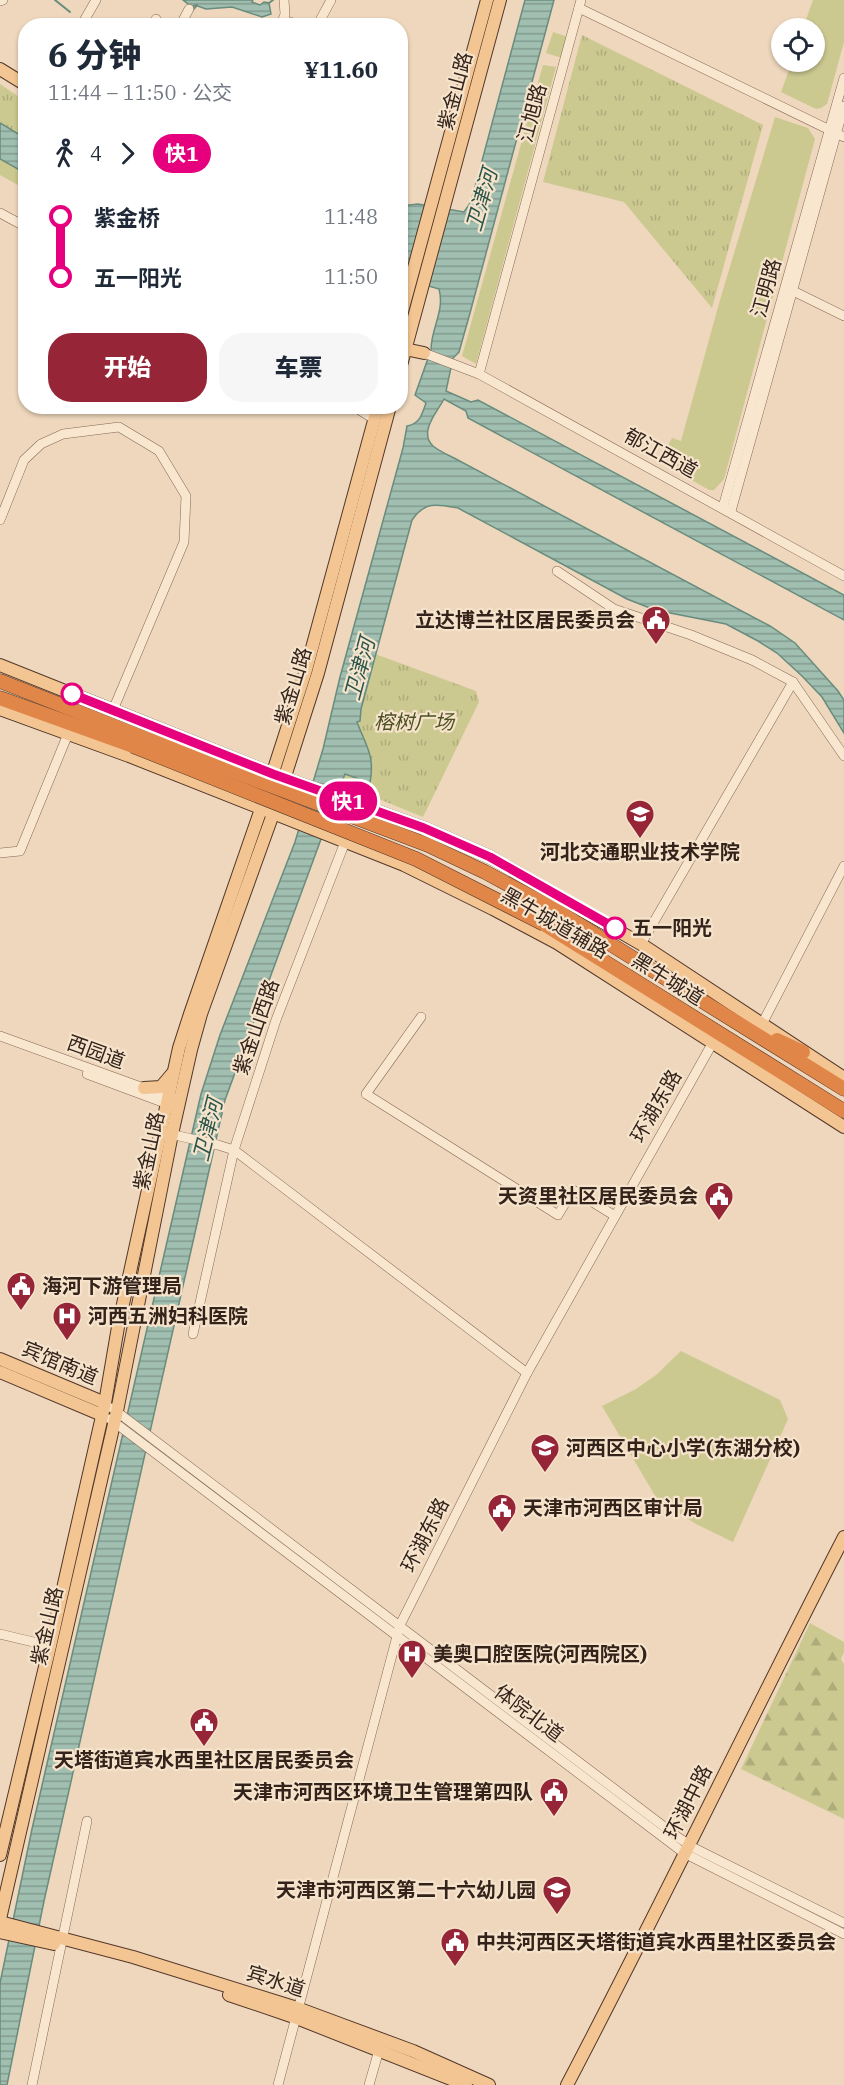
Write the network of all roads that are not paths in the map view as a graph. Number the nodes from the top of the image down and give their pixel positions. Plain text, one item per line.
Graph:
1 (96, 0) edge
2 (284, 0) edge
3 (331, 0) edge
4 (486, 0) edge
5 (500, 0) edge
6 (580, 4) edge
7 (189, 9) dead end
8 (85, 18) edge
9 (184, 18) edge
10 (282, 18) edge
11 (321, 18) edge
12 (0, 69) edge
13 (0, 76) edge
14 (844, 78) edge
15 (18, 81) edge
16 (18, 88) edge
17 (844, 106) edge
18 (836, 134) edge
19 (442, 191) junction
20 (0, 213) edge
21 (18, 223) edge
22 (416, 285) junction
23 (788, 289) junction
24 (408, 302) edge
25 (844, 316) edge
26 (408, 326) edge
27 (427, 354) joint
28 (408, 356) edge
29 (479, 374) junction
30 (376, 414) edge
31 (388, 414) edge
32 (727, 509) junction
33 (0, 520) edge
34 (557, 571) dead end
35 (844, 576) edge
36 (0, 665) edge
37 (0, 681) edge
38 (793, 682) junction
39 (0, 698) edge
40 (0, 709) edge
41 (113, 710) junction
42 (68, 734) junction
43 (135, 741) junction
44 (844, 756) edge
45 (278, 776) junction
46 (309, 787) junction
47 (279, 794) junction
48 (267, 811) junction
49 (295, 823) junction
50 (424, 828) junction
51 (257, 839) junction
52 (345, 842) junction
53 (0, 853) edge
54 (404, 866) junction
55 (844, 866) edge
56 (641, 944) junction
57 (710, 1008) junction
58 (421, 1017) dead end
59 (762, 1024) junction
60 (0, 1036) edge
61 (0, 1042) edge
62 (712, 1044) junction
63 (803, 1052) junction
64 (180, 1070) junction
65 (844, 1078) edge
66 (800, 1085) junction
67 (844, 1089) edge
68 (143, 1092) junction
69 (171, 1099) junction
70 (844, 1111) edge
71 (844, 1119) edge
72 (844, 1126) edge
73 (166, 1132) junction
74 (234, 1150) junction
75 (615, 1215) junction
76 (193, 1334) dead end
77 (0, 1359) edge
78 (0, 1372) edge
79 (527, 1373) junction
80 (104, 1409) junction
81 (116, 1416) junction
82 (844, 1537) edge
83 (844, 1548) edge
84 (398, 1630) junction
85 (0, 1634) edge
86 (50, 1646) junction
87 (87, 1821) dead end
88 (689, 1850) junction
89 (0, 1855) edge
90 (844, 1923) edge
91 (4, 1926) edge
92 (844, 1934) edge
93 (61, 1942) junction
94 (296, 2013) junction
95 (379, 2050) junction
96 (32, 2085) edge
97 (278, 2085) edge
98 (369, 2085) edge
99 (464, 2085) edge
100 (489, 2085) edge
101 (567, 2085) edge
102 (576, 2085) edge

1 - 8 street
2 - 10 street
3 - 11 street
4 - 19 main road, 紫金山路
5 - 19 main road, 紫金山路
6 - 18 street
6 - 29 street, 江旭路
7 - 9 street
12 - 15 main road
13 - 16 main road
14 - 18 street, 江明路
17 - 18 street, 江明路
18 - 23 street, 江明路
19 - 22 main road
20 - 21 street
22 - 24 main road
22 - 26 main road
23 - 25 street
23 - 32 street, 江明路
27 - 28 main road
27 - 29 street, 郁江西道
29 - 32 street, 郁江西道
30 - 45 main road, 紫金山路
31 - 45 main road, 紫金山路
32 - 35 street, 郁江西道
33 - 41 street
34 - 38 street
36 - 41 main road
37 - 43 highway, 黑牛城道
38 - 44 street
38 - 56 street
39 - 43 highway, 黑牛城道
40 - 42 main road
41 - 45 main road
42 - 48 main road
42 - 53 street
43 - 57 highway, 黑牛城道, bridge
43 - 66 highway, 黑牛城道, bridge
45 - 46 main road
45 - 47 main road, 紫金山路
45 - 48 main road, 紫金山路
46 - 47 main road
46 - 50 main road, 黑牛城道辅路
47 - 48 main road, 紫金山路
48 - 49 main road
48 - 51 main road, 紫金山路
49 - 51 main road
49 - 52 main road, 黑牛城道辅路
50 - 54 main road
50 - 56 main road, 黑牛城道辅路
51 - 64 main road, 紫金山路
52 - 54 main road, 黑牛城道辅路
52 - 74 street, 紫金山西路
54 - 62 main road, 黑牛城道辅路
55 - 59 street
56 - 59 main road, 黑牛城道辅路
57 - 63 highway
57 - 67 highway, 黑牛城道
58 - 75 street
59 - 63 main road, 黑牛城道辅路
60 - 68 street, 西园道
61 - 68 street, 西园道
62 - 72 main road, 黑牛城道辅路
62 - 75 street, 环湖东路
63 - 65 main road, 黑牛城道辅路
64 - 68 main road
64 - 69 main road, 紫金山路
66 - 70 highway, 黑牛城道
66 - 71 highway
68 - 69 street, 西园道
69 - 73 main road, 紫金山路
73 - 74 street
73 - 80 main road, 紫金山路
73 - 81 main road, 紫金山路
74 - 76 street, 紫金山西路
74 - 79 street
75 - 79 street, 环湖东路
77 - 80 main road, 宾馆南道
78 - 80 main road, 宾馆南道
79 - 84 street, 环湖东路
80 - 81 street
80 - 86 main road, 紫金山路
81 - 84 street, 体院北道
81 - 84 street, 体院北道
81 - 91 main road, 紫金山路
82 - 88 main road, 环湖中路
83 - 88 main road, 环湖中路
84 - 88 street, 体院北道
84 - 94 street, 环湖东路
85 - 86 street
86 - 89 main road, 紫金山路
87 - 93 street
88 - 90 street, 体院北道
88 - 92 street, 体院北道
88 - 101 main road, 环湖中路
88 - 102 main road, 环湖中路
91 - 93 main road, 宾水道
93 - 94 main road, 宾水道
93 - 96 street
94 - 95 main road, 宾水道
94 - 97 street, 环湖东路
94 - 100 main road, 宾水道
95 - 98 street
95 - 99 main road, 宾水道

